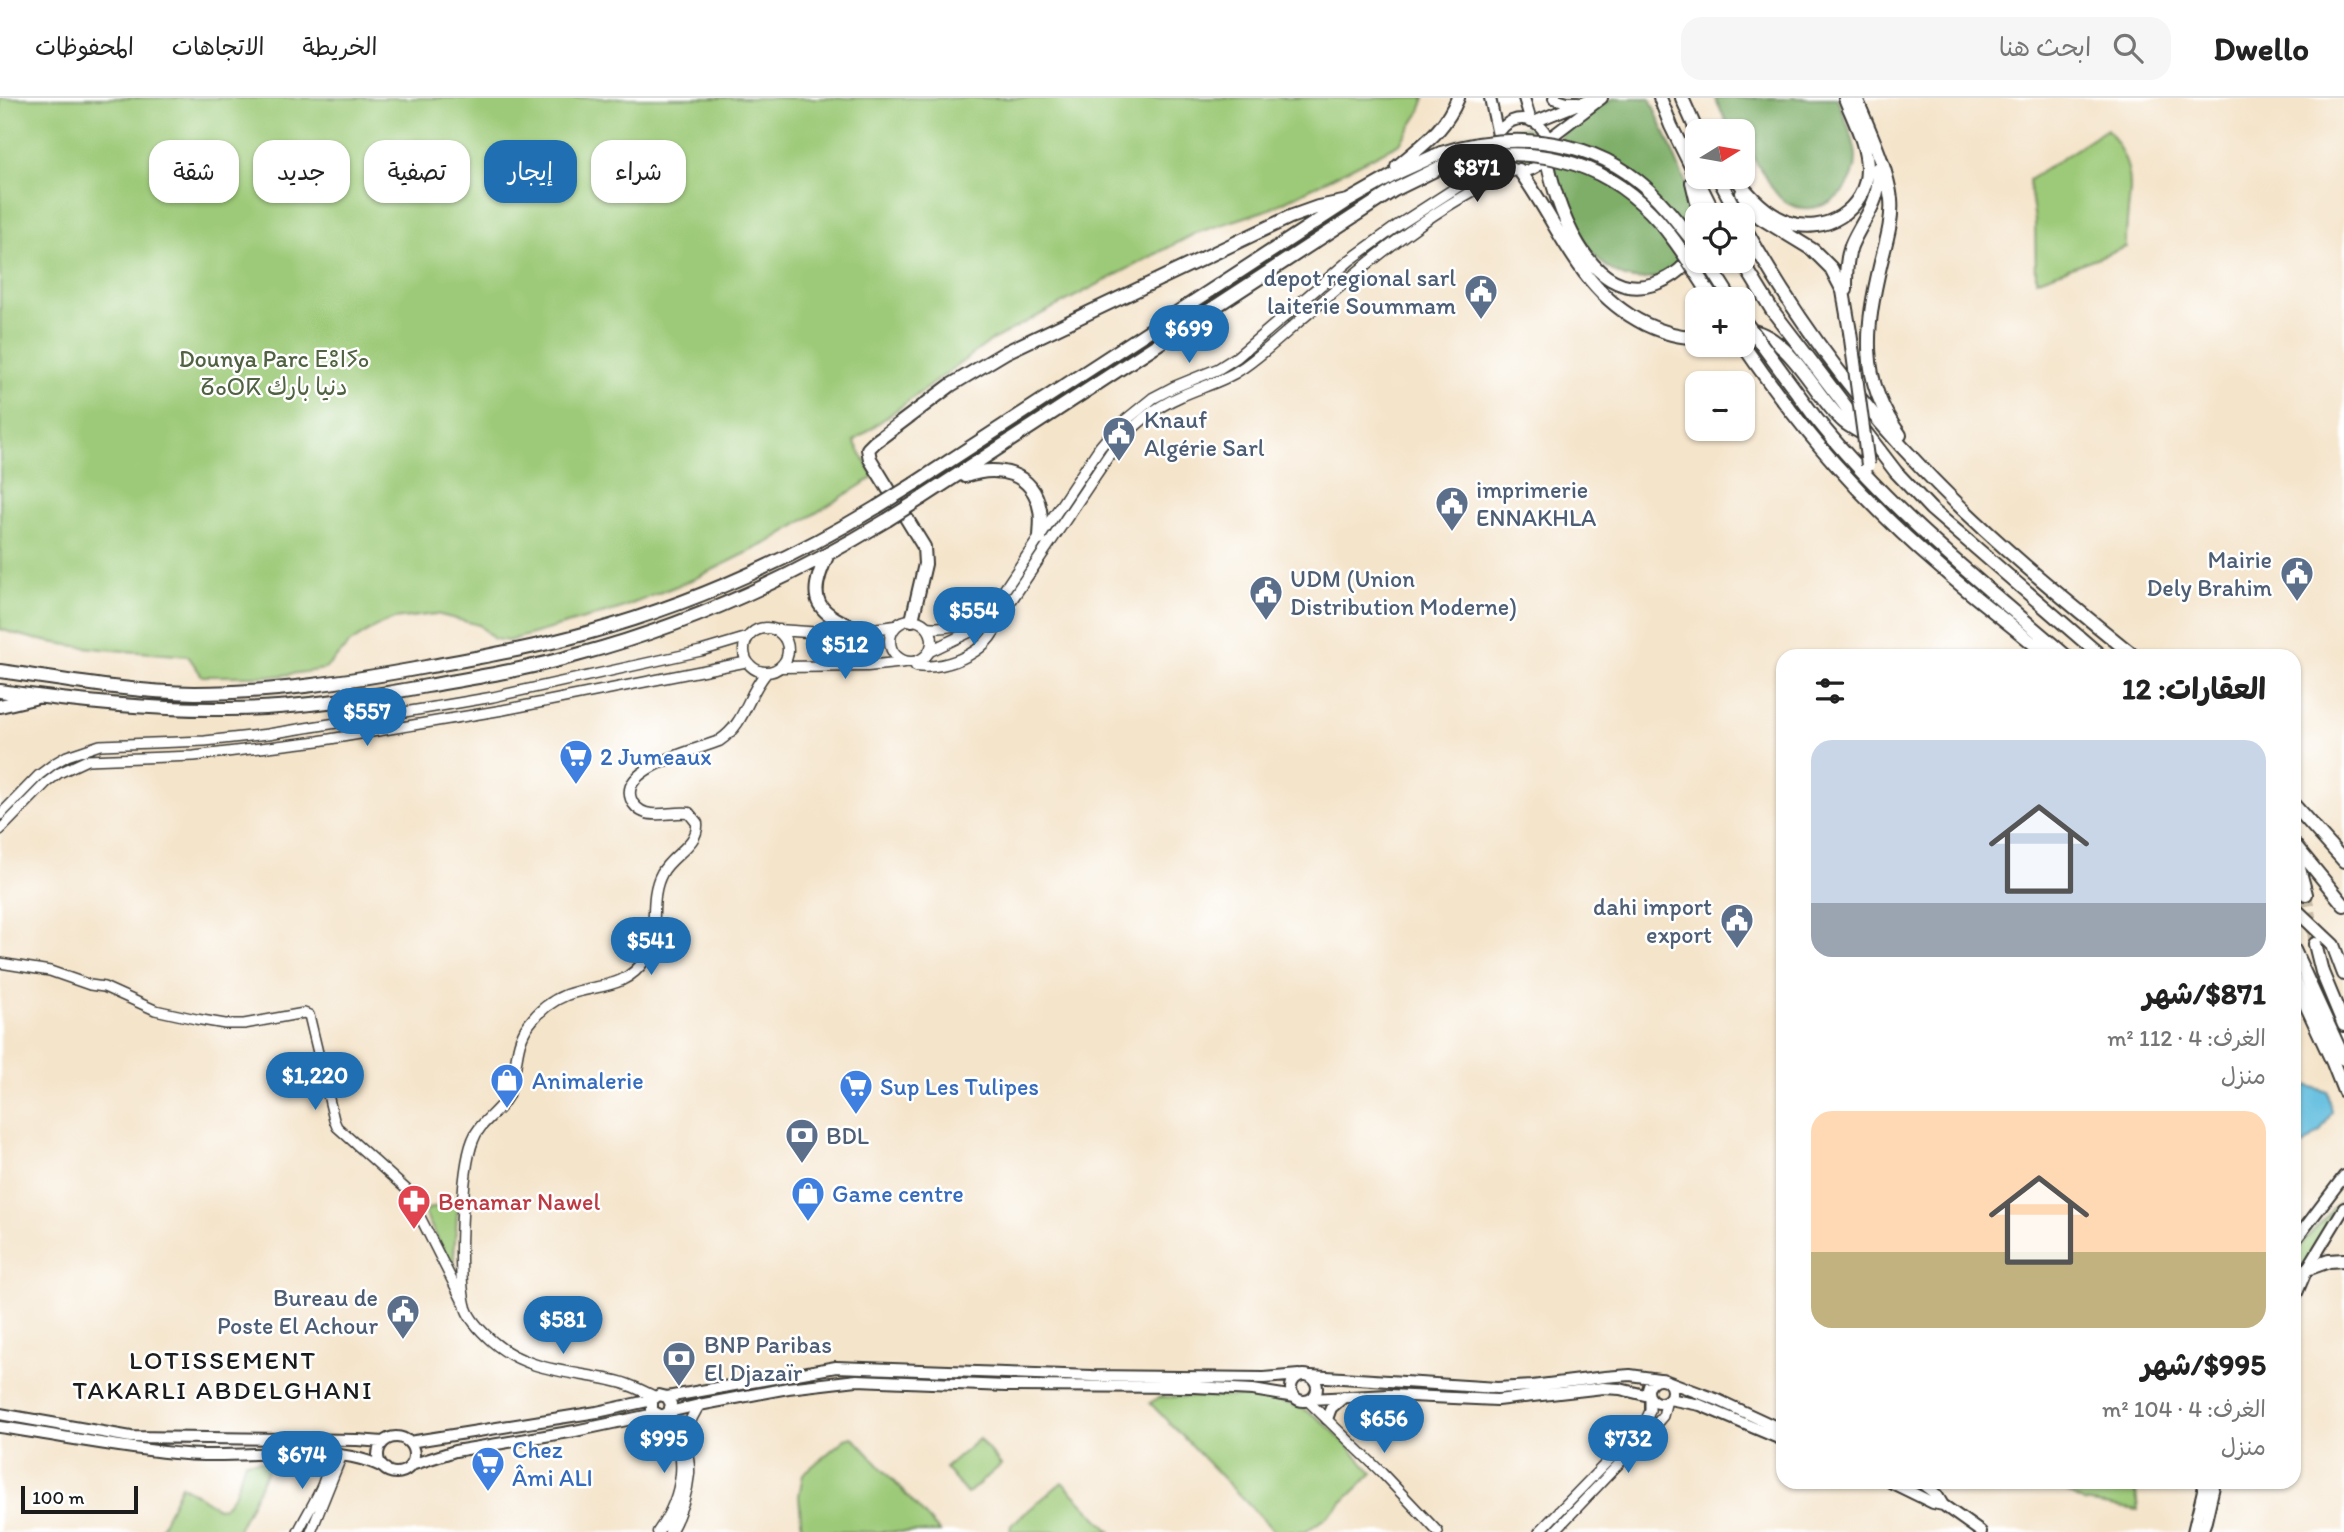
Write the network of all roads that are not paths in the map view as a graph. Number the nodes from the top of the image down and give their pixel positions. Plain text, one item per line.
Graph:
1 (1458, 98) edge
2 (1490, 98) edge
3 (1524, 98) edge
4 (1554, 98) edge
5 (1602, 98) edge
6 (1660, 98) edge
7 (1845, 98) edge
8 (1856, 98) edge
9 (1589, 100) edge
10 (1684, 102) edge
11 (1691, 119) edge
12 (1695, 119) edge
13 (1532, 121) junction
14 (1671, 126) junction
15 (1498, 135) junction
16 (1547, 141) junction
17 (1875, 149) junction
18 (1497, 151) junction
19 (1546, 154) junction
20 (1443, 159) junction
21 (1517, 170) junction
22 (1386, 179) junction
23 (1740, 189) edge
24 (1745, 189) edge
25 (1348, 201) junction
26 (1697, 203) edge
27 (1709, 203) edge
28 (1685, 231) edge
29 (1755, 244) edge
30 (1685, 265) edge
31 (1749, 273) edge
32 (1705, 287) edge
33 (1846, 301) junction
34 (1755, 332) edge
35 (1755, 335) edge
36 (1685, 336) edge
37 (1752, 357) edge
38 (1868, 436) junction
39 (1921, 468) junction
40 (948, 481) junction
41 (1893, 505) junction
42 (1040, 539) junction
43 (828, 554) junction
44 (999, 612) junction
45 (912, 620) junction
46 (895, 626) junction
47 (927, 627) junction
48 (775, 629) junction
49 (864, 632) junction
50 (747, 637) junction
51 (2039, 649) edge
52 (2058, 649) edge
53 (2093, 649) edge
54 (2125, 649) edge
55 (930, 651) junction
56 (911, 664) junction
57 (749, 665) junction
58 (780, 667) junction
59 (0, 671) edge
60 (765, 673) junction
61 (0, 691) edge
62 (751, 694) junction
63 (41, 696) junction
64 (0, 706) edge
65 (2301, 813) edge
66 (0, 815) edge
67 (0, 830) edge
68 (2301, 853) edge
69 (2344, 861) edge
70 (2301, 876) edge
71 (2306, 894) tunnel mouth
72 (2344, 905) edge
73 (2301, 915) edge
74 (2315, 944) tunnel mouth
75 (0, 963) edge
76 (2301, 965) edge
77 (2344, 974) edge
78 (2301, 994) edge
79 (2344, 1025) edge
80 (2344, 1059) edge
81 (2344, 1091) edge
82 (2344, 1176) edge
83 (2344, 1208) edge
84 (2301, 1233) edge
85 (2344, 1260) edge
86 (2307, 1269) junction
87 (2301, 1284) edge
88 (467, 1310) junction
89 (1305, 1376) junction
90 (1663, 1380) junction
91 (1344, 1396) junction
92 (1295, 1397) junction
93 (1650, 1397) junction
94 (658, 1398) junction
95 (1668, 1399) junction
96 (1309, 1400) junction
97 (699, 1405) junction
98 (0, 1414) edge
99 (662, 1414) junction
100 (1327, 1419) junction
101 (0, 1427) edge
102 (1648, 1427) junction
103 (1776, 1427) edge
104 (1776, 1437) edge
105 (383, 1442) junction
106 (409, 1442) junction
107 (328, 1455) junction
108 (342, 1455) junction
109 (411, 1465) junction
110 (386, 1469) junction
111 (1906, 1489) edge
112 (1929, 1489) edge
113 (2203, 1489) edge
114 (2213, 1489) edge
115 (1943, 1505) junction
116 (298, 1532) edge
117 (311, 1532) edge
118 (658, 1532) edge
119 (670, 1532) edge
120 (1438, 1532) edge
121 (1539, 1532) edge
122 (1554, 1532) edge
123 (1981, 1532) edge
124 (2193, 1532) edge
125 (2202, 1532) edge

1 - 22 highway
2 - 15 main road
3 - 13 main road
4 - 9 main road
5 - 16 main road
6 - 14 highway
7 - 24 highway
8 - 17 highway
9 - 13 main road
10 - 11 highway
10 - 12 highway
13 - 15 main road
13 - 16 main road
14 - 26 highway
14 - 27 highway
15 - 18 main road
16 - 19 main road
17 - 33 highway
17 - 39 highway
18 - 21 main road
18 - 42 main road
19 - 21 main road
19 - 30 highway
20 - 22 highway
20 - 28 highway, bridge
20 - 32 highway, bridge
20 - 40 highway
21 - 36 highway
21 - 44 main road
22 - 25 highway
23 - 33 highway
25 - 45 highway
25 - 59 highway, bridge
29 - 39 highway
31 - 38 highway
33 - 41 highway, bridge
34 - 38 highway
35 - 41 highway, bridge
37 - 51 highway
38 - 53 highway
39 - 54 highway
40 - 42 highway
40 - 43 highway, bridge
41 - 52 highway
42 - 47 main road
43 - 49 highway
43 - 63 highway
44 - 55 main road
44 - 56 main road
45 - 46 main road
45 - 47 main road
46 - 49 main road
46 - 56 main road
47 - 55 main road
48 - 49 main road
48 - 50 main road
48 - 58 main road
50 - 57 main road
50 - 66 street
55 - 56 main road
56 - 58 main road
57 - 60 main road
57 - 62 main road
57 - 67 street
58 - 60 main road
60 - 62 main road
61 - 63 highway
62 - 88 main road
63 - 64 highway
65 - 69 highway
68 - 72 highway
70 - 71 highway
73 - 77 highway
74 - 79 highway
75 - 88 street
76 - 80 highway
78 - 81 highway
82 - 84 main road
83 - 86 main road
85 - 86 highway
86 - 87 main road
88 - 94 main road
89 - 90 main road
89 - 92 main road
89 - 94 main road
89 - 96 main road
90 - 93 main road
90 - 95 main road
90 - 103 main road
91 - 93 main road
91 - 96 main road
91 - 100 main road
92 - 96 main road
92 - 97 main road
93 - 95 main road
93 - 102 street
94 - 99 main road
94 - 99 main road
94 - 106 main road
95 - 102 street
95 - 104 main road
96 - 100 street
97 - 99 main road
97 - 119 main road
98 - 105 main road
99 - 109 main road
99 - 118 main road
100 - 120 street
101 - 107 main road
102 - 121 street
102 - 122 street
105 - 106 main road
105 - 110 main road
106 - 109 main road
107 - 108 main road
107 - 116 street
108 - 110 main road
108 - 117 street
109 - 110 main road
111 - 115 main road
112 - 115 main road
113 - 124 main road
114 - 125 main road
115 - 123 main road

